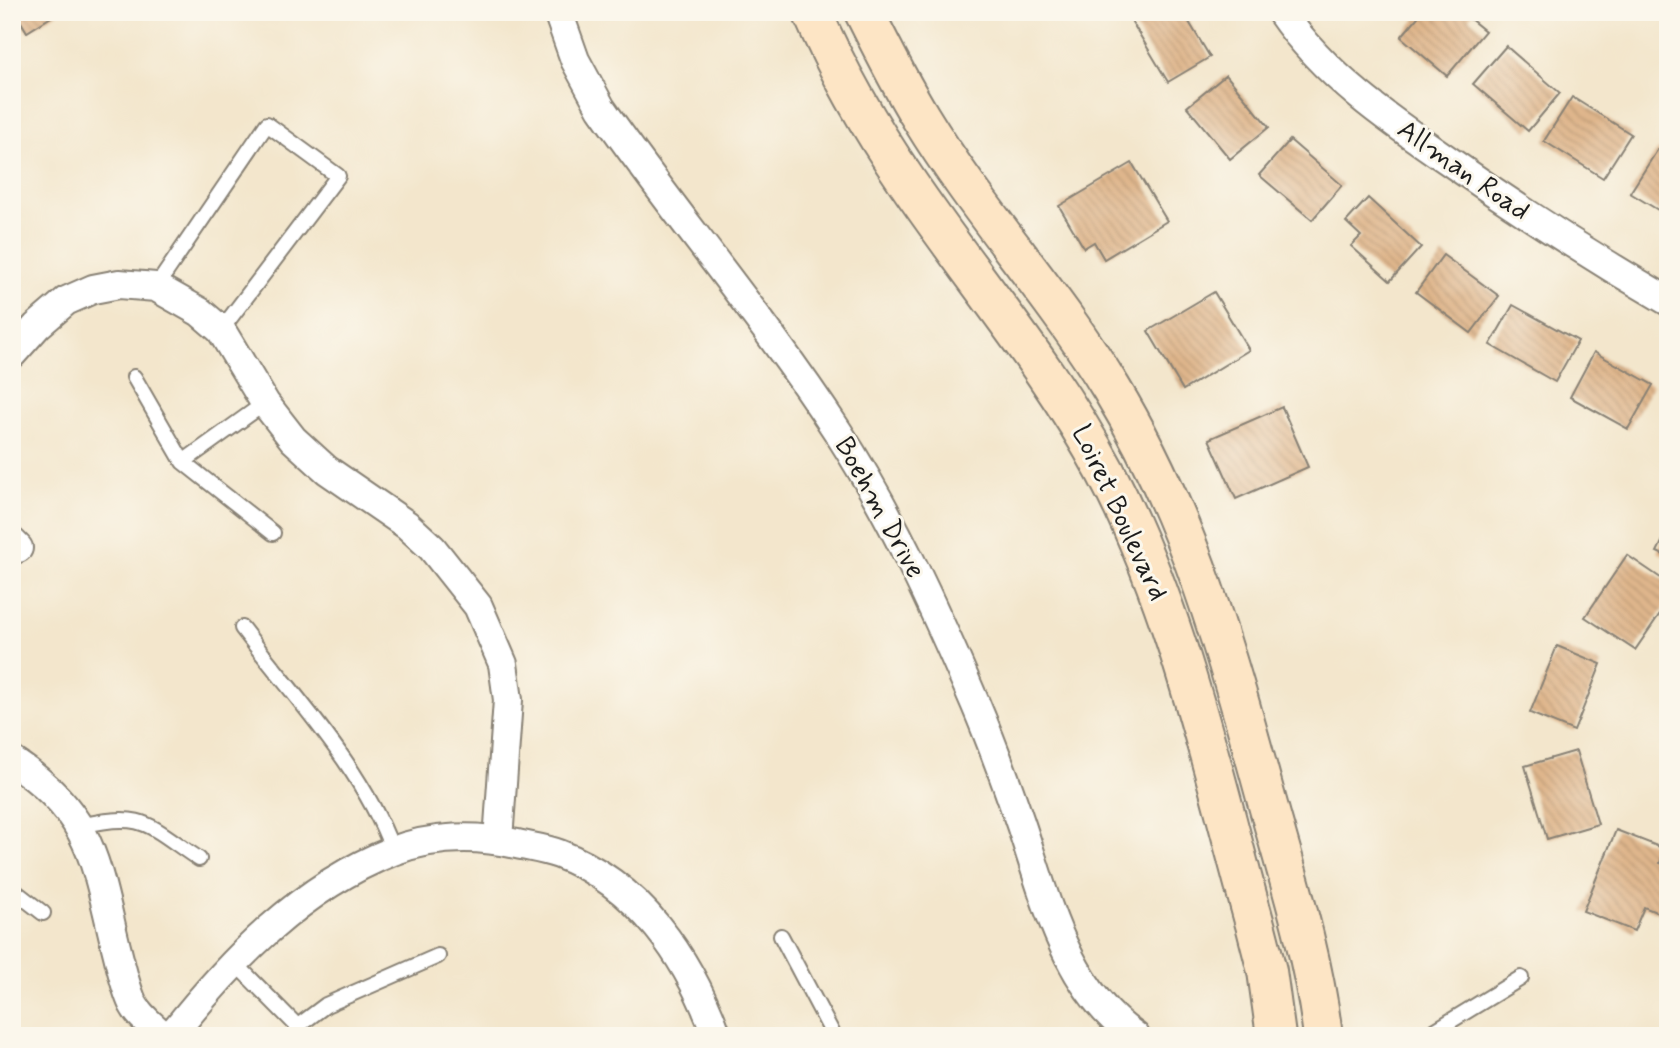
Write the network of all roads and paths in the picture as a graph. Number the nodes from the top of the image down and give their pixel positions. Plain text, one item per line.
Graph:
1 (558, 12) edge
2 (812, 12) edge
3 (864, 12) edge
4 (1281, 12) edge
5 (156, 287) junction
6 (1668, 301) edge
7 (221, 330) junction
8 (1073, 330) junction
9 (12, 354) edge
10 (1033, 356) junction
11 (134, 377) dead end
12 (265, 403) junction
13 (183, 462) junction
14 (273, 533) dead end
15 (242, 628) dead end
16 (14, 765) edge
17 (81, 826) junction
18 (498, 840) junction
19 (393, 851) junction
20 (199, 859) dead end
21 (12, 889) edge
22 (43, 913) dead end
23 (781, 936) dead end
24 (438, 956) dead end
25 (233, 961) junction
26 (1521, 978) dead end
27 (302, 1031) edge
28 (163, 1036) edge
29 (171, 1036) edge
30 (717, 1036) edge
31 (834, 1036) edge
32 (1135, 1036) edge
33 (1276, 1036) edge
34 (1323, 1036) edge
35 (1426, 1036) edge

1 - 32 street, Boehm Drive
2 - 10 street, Loiret Boulevard
3 - 8 street, Loiret Boulevard
4 - 6 street, Allman Road
5 - 7 street
5 - 7 lane
5 - 9 street
7 - 12 street
8 - 10 street
8 - 34 street, Loiret Boulevard
10 - 33 street, Loiret Boulevard
11 - 13 lane
12 - 13 lane
12 - 18 street
13 - 14 lane
15 - 19 lane
16 - 17 street
17 - 20 lane
17 - 28 street
18 - 19 street
18 - 30 street
19 - 25 street
21 - 22 lane
23 - 31 lane
24 - 27 lane
25 - 27 lane
25 - 29 street
26 - 35 lane

